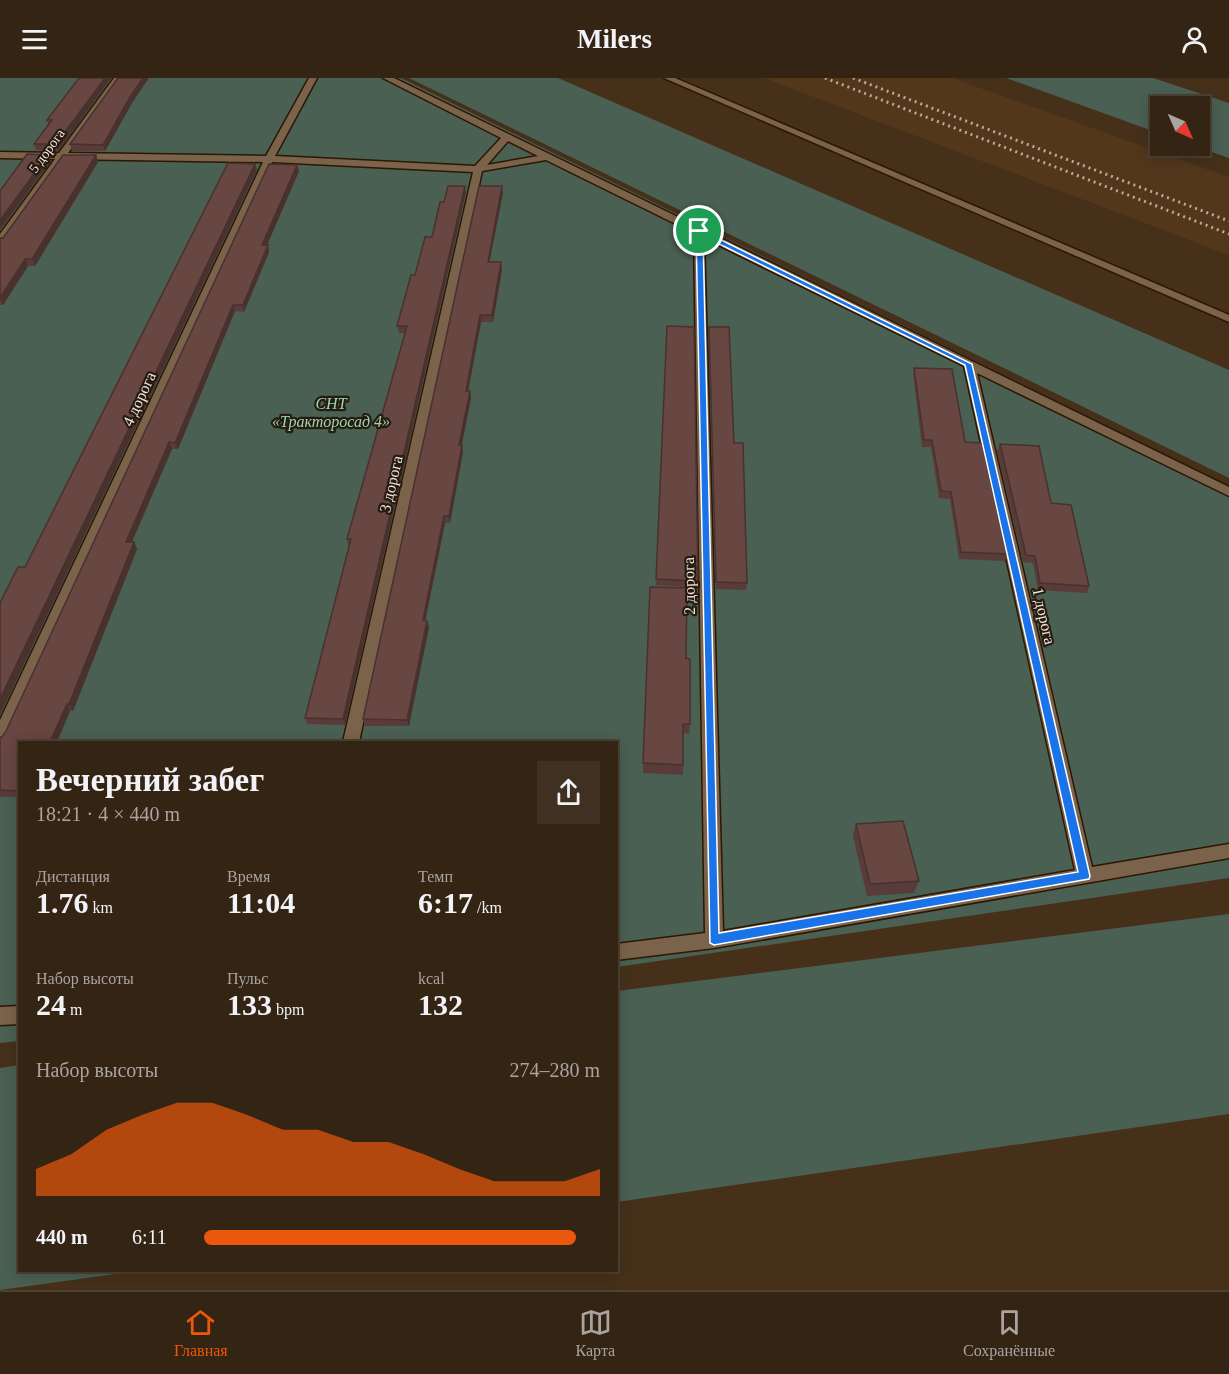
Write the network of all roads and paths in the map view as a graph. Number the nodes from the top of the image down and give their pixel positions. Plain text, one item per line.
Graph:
1 (118, 78) edge
2 (313, 78) edge
3 (387, 78) edge
4 (668, 78) edge
5 (507, 137) junction
6 (0, 155) edge
7 (59, 157) junction
8 (548, 157) junction
9 (269, 159) junction
10 (478, 169) junction
11 (699, 231) junction
12 (0, 241) edge
13 (1229, 319) edge
14 (969, 364) junction
15 (1229, 492) edge
16 (0, 736) edge
17 (351, 741) edge
18 (1229, 851) edge
19 (1085, 876) junction
20 (714, 940) junction
21 (618, 952) edge
22 (18, 1015) edge
23 (0, 1016) edge

1 - 7 street, 5 дорога
2 - 9 street, 4 дорога
3 - 5 street
4 - 13 street
5 - 8 street
5 - 10 street, 3 дорога
6 - 7 street
7 - 9 street
7 - 12 street, 5 дорога
8 - 10 street
8 - 11 street
9 - 10 street
9 - 16 street, 4 дорога
10 - 17 street, 3 дорога
11 - 14 street
11 - 20 street, 2 дорога
14 - 15 street
14 - 19 street, 1 дорога
18 - 19 street
19 - 20 street
20 - 21 street
22 - 23 street

